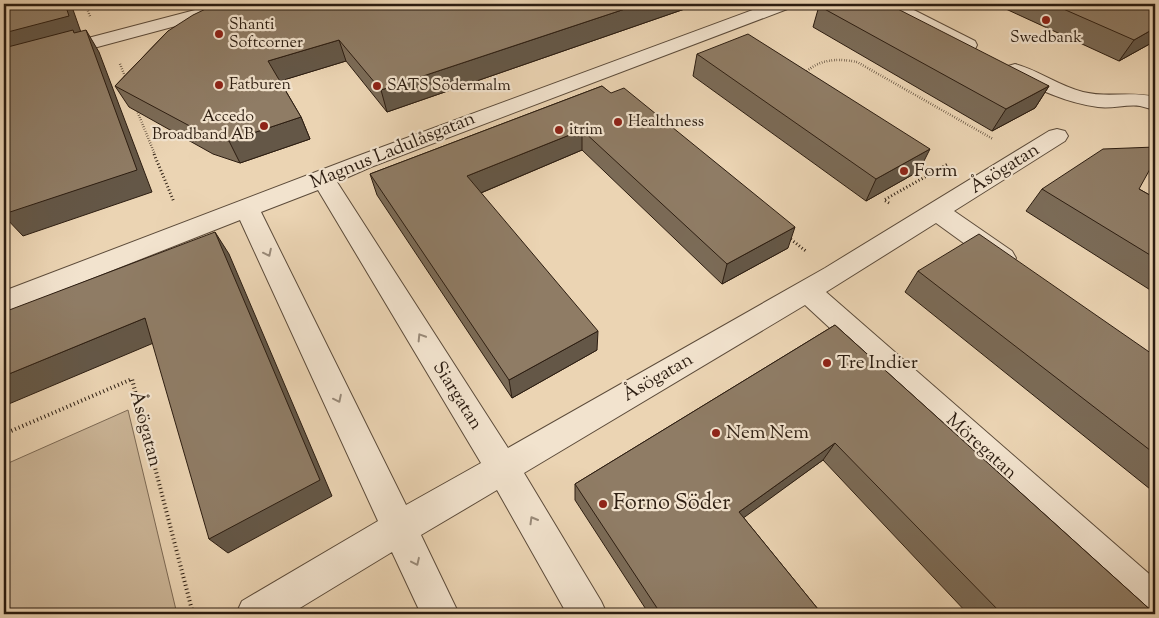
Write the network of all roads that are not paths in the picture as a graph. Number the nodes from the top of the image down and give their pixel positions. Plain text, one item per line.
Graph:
1 (237, 4) edge
2 (784, 4) edge
3 (889, 4) edge
4 (983, 53) edge
5 (1000, 62) edge
6 (4, 66) edge
7 (1151, 97) edge
8 (1057, 136) dead end
9 (323, 180) junction
10 (247, 209) junction
11 (937, 211) junction
12 (1026, 274) edge
13 (807, 291) junction
14 (4, 302) edge
15 (503, 469) junction
16 (400, 528) junction
17 (1155, 604) edge
18 (256, 614) edge
19 (440, 614) edge
20 (588, 614) edge

1 - 6 street
2 - 9 street, Magnus Ladulåsgatan
3 - 4 street
5 - 7 street
8 - 11 street, Åsögatan
9 - 10 street, Magnus Ladulåsgatan
15 -> 9 street, Siargatan
10 - 14 street, Magnus Ladulåsgatan
10 -> 16 street
11 - 12 street
11 - 13 street, Åsögatan
13 - 15 street, Åsögatan
13 - 17 street, Möregatan
15 - 16 street, Åsögatan
20 -> 15 street, Siargatan
16 - 18 street, Åsögatan
16 -> 19 street

